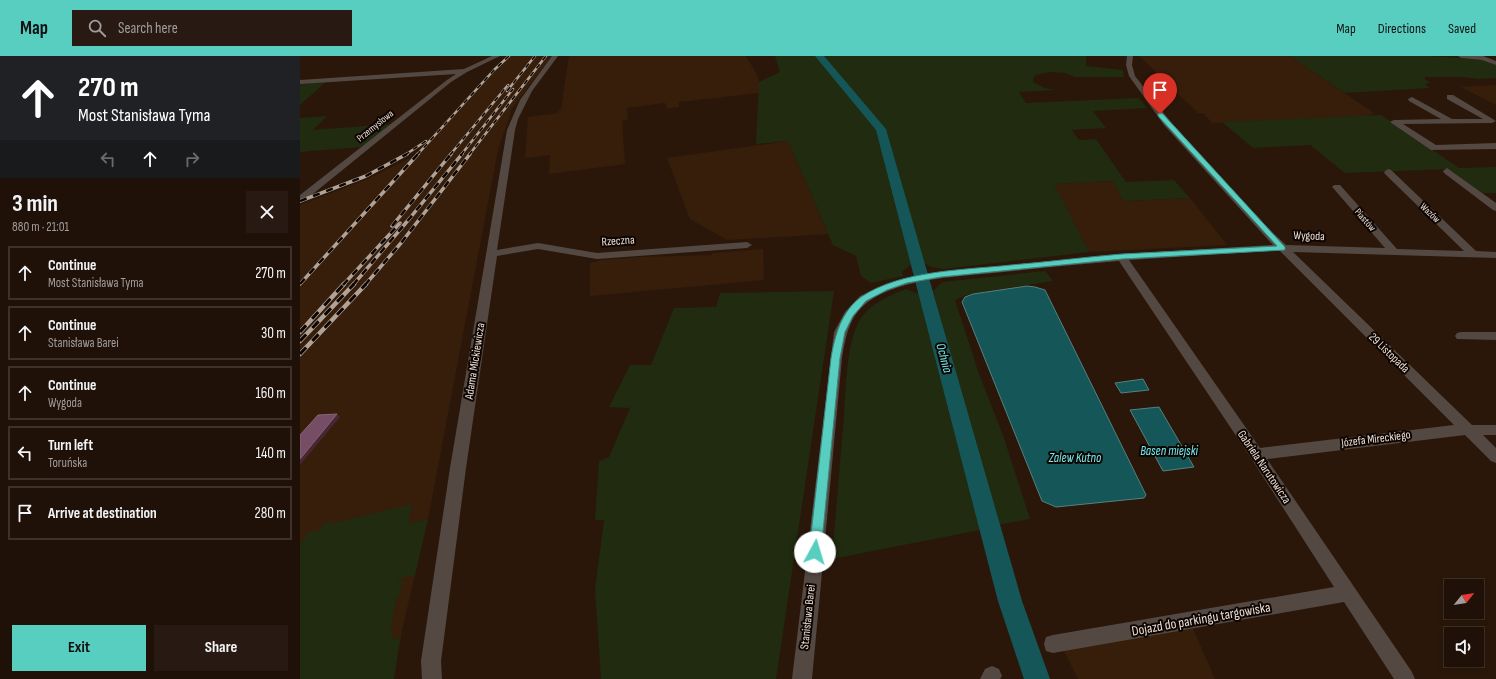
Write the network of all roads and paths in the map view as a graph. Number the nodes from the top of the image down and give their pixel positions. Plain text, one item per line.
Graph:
1 (497, 56) edge
2 (555, 56) edge
3 (1130, 56) edge
4 (1461, 56) edge
5 (1496, 64) edge
6 (466, 71) junction
7 (300, 82) edge
8 (1450, 97) dead end
9 (1412, 99) dead end
10 (1450, 121) junction
11 (1494, 122) edge
12 (1496, 146) edge
13 (1447, 170) dead end
14 (1388, 172) dead end
15 (1337, 187) dead end
16 (1480, 195) junction
17 (1496, 195) edge
18 (300, 200) edge
19 (1496, 208) edge
20 (747, 245) dead end
21 (1282, 248) junction
22 (1394, 252) junction
23 (492, 254) junction
24 (1473, 254) junction
25 (1496, 255) edge
26 (1122, 257) junction
27 (1461, 336) dead end
28 (1496, 336) edge
29 (1468, 429) junction
30 (1496, 430) edge
31 (1256, 454) junction
32 (1496, 457) edge
33 (1348, 593) junction
34 (1053, 644) dead end
35 (432, 679) edge
36 (802, 679) edge
37 (1405, 679) edge

1 - 6 street, Przemysłowa
2 - 23 street, Adama Mickiewicza
3 - 21 street, 29 Listopada
4 - 5 street
6 - 7 street
6 - 18 street, Przemysłowa
8 - 11 street
9 - 10 street
10 - 11 street
10 - 12 street
13 - 16 street
14 - 24 street, Wazów
15 - 22 street, Piastów
16 - 17 street
16 - 19 street
20 - 23 street, Rzeczna
21 - 22 street, Wygoda
21 - 26 street, Wygoda
21 - 29 street, 29 Listopada
22 - 24 street, Wygoda
23 - 35 street, Adama Mickiewicza
24 - 25 street, Wygoda
26 - 31 street, Gabriela Narutowicza
26 - 36 street, Stanisława Barei
27 - 28 street
29 - 30 street, Józefa Mireckiego
29 - 31 street, Józefa Mireckiego
29 - 32 street, 29 Listopada
31 - 33 street, Gabriela Narutowicza
33 - 34 street, Dojazd do parkingu targowiska
33 - 37 street, Gabriela Narutowicza

